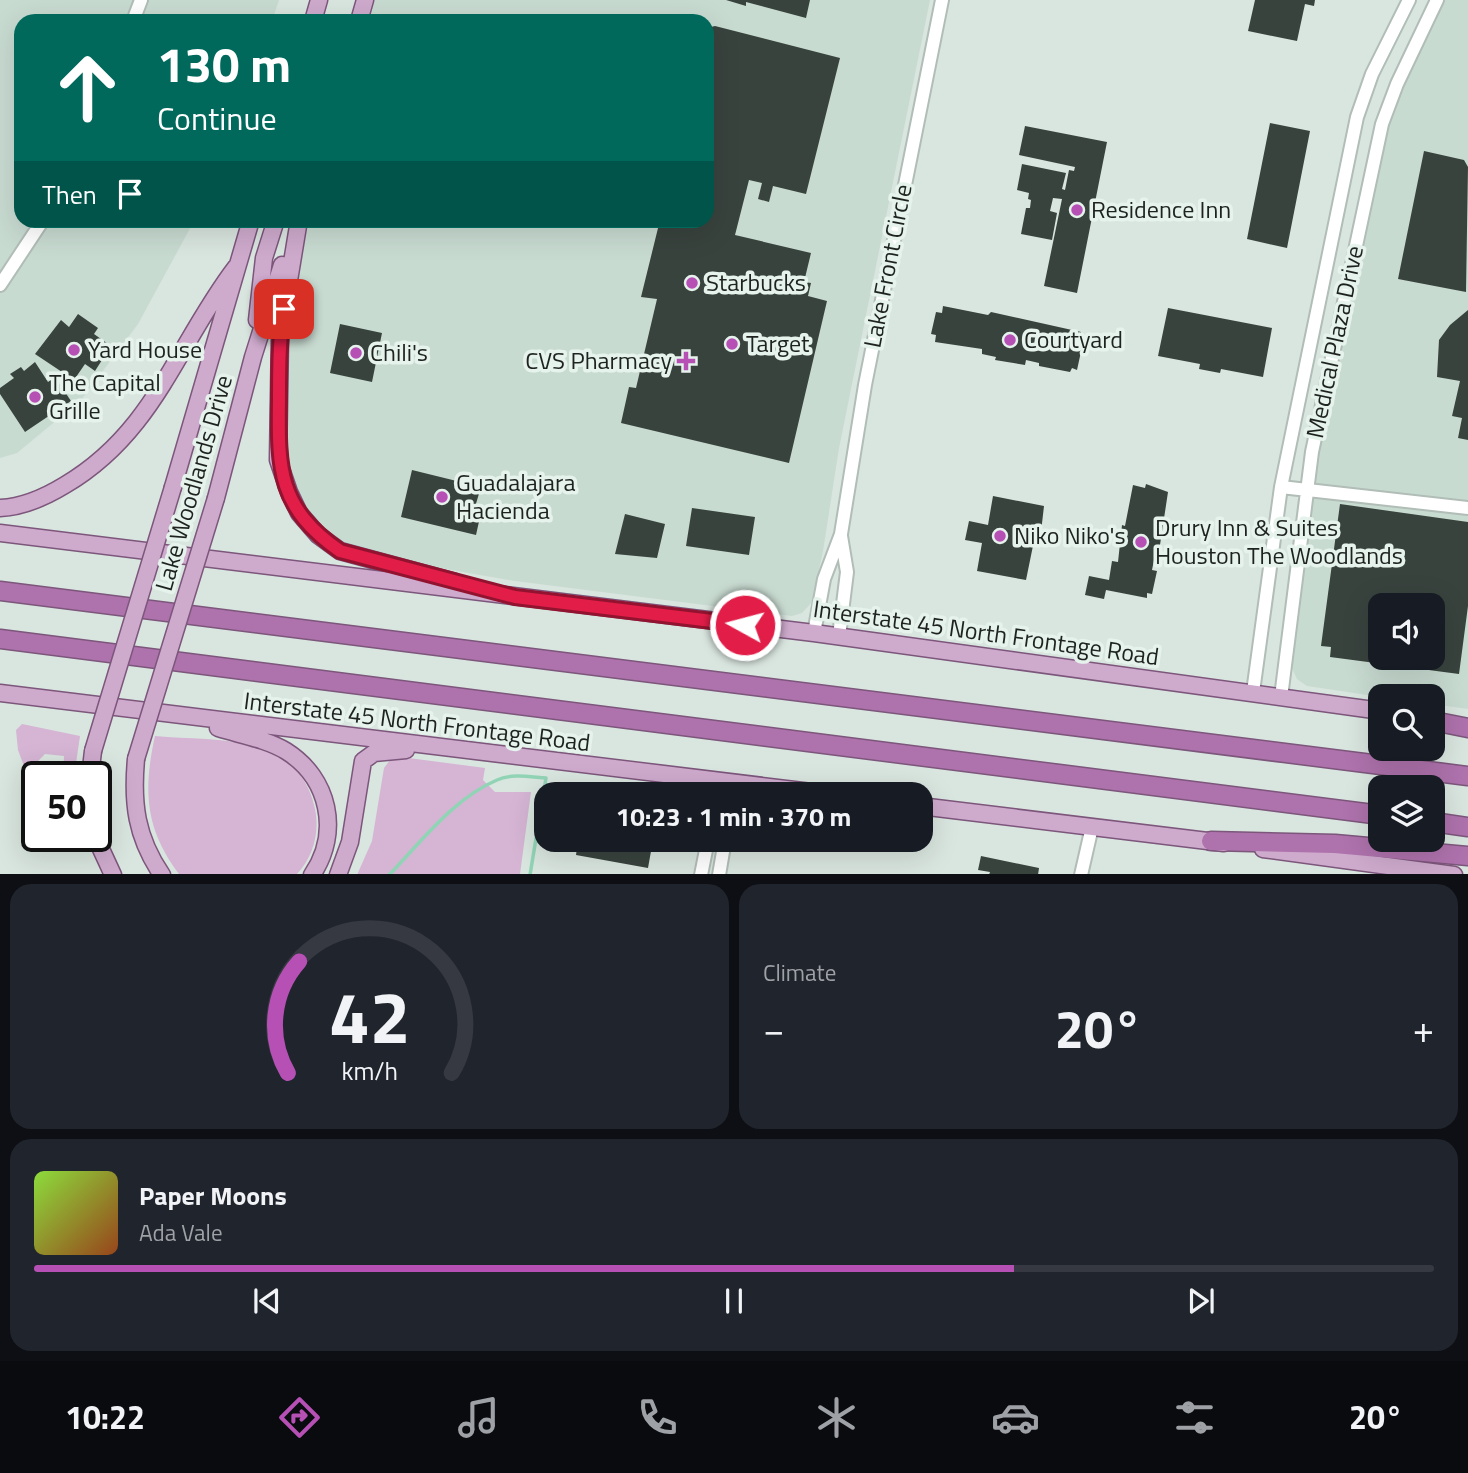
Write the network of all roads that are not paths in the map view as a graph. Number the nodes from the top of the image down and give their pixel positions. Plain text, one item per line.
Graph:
1 (942, 0) edge
2 (1409, 0) edge
3 (1437, 0) edge
4 (38, 228) edge
5 (248, 228) edge
6 (273, 228) edge
7 (294, 228) edge
8 (296, 228) edge
9 (236, 267) junction
10 (0, 285) edge
11 (253, 357) junction
12 (1281, 486) junction
13 (1306, 490) junction
14 (0, 508) edge
15 (1468, 508) edge
16 (0, 533) edge
17 (841, 534) junction
18 (0, 591) edge
19 (515, 597) junction
20 (814, 633) junction
21 (839, 636) junction
22 (0, 639) edge
23 (1253, 692) junction
24 (0, 693) edge
25 (1281, 697) junction
26 (1368, 709) edge
27 (177, 715) junction
28 (1445, 722) edge
29 (1468, 726) edge
30 (436, 747) junction
31 (92, 761) edge
32 (1468, 776) edge
33 (676, 782) edge
34 (933, 808) edge
35 (1368, 814) edge
36 (1445, 824) edge
37 (1092, 827) junction
38 (1468, 827) edge
39 (1211, 841) junction
40 (103, 852) edge
41 (706, 852) edge
42 (723, 852) edge
43 (1468, 856) edge
44 (113, 874) edge
45 (162, 874) edge
46 (312, 874) edge
47 (338, 874) edge
48 (701, 874) edge
49 (719, 874) edge
50 (1081, 874) edge
51 (1454, 874) edge

1 - 17 street, Lake Front Circle
2 - 12 street, Medical Plaza Drive
3 - 13 street, Medical Plaza Drive
4 - 10 street
5 - 9 main road, Lake Woodlands Drive
6 - 11 main road
7 - 11 main road, Lake Woodlands Drive
8 - 19 main road
9 - 14 main road
9 - 31 main road, Lake Woodlands Drive, bridge
11 - 45 main road, Lake Woodlands Drive, bridge
12 - 13 street
12 - 23 street, Medical Plaza Drive
13 - 15 street
13 - 25 street, Medical Plaza Drive
16 - 19 main road, Interstate 45 North Frontage Road
17 - 20 street, Lake Front Circle
17 - 21 street, Lake Front Circle
18 - 32 highway
19 - 20 main road, Interstate 45 North Frontage Road
20 - 21 main road, Interstate 45 North Frontage Road
21 - 23 main road, Interstate 45 North Frontage Road
22 - 35 highway
23 - 25 main road, Interstate 45 North Frontage Road
24 - 27 main road, Interstate 45 North Frontage Road
25 - 26 main road, Interstate 45 North Frontage Road
27 - 30 main road, Interstate 45 North Frontage Road
27 - 46 main road
28 - 29 highway
30 - 33 main road, Interstate 45 North Frontage Road
30 - 47 main road
34 - 37 main road
36 - 38 highway
37 - 39 main road
37 - 50 street
39 - 43 highway
39 - 51 main road
40 - 44 main road
41 - 48 street
42 - 49 street

